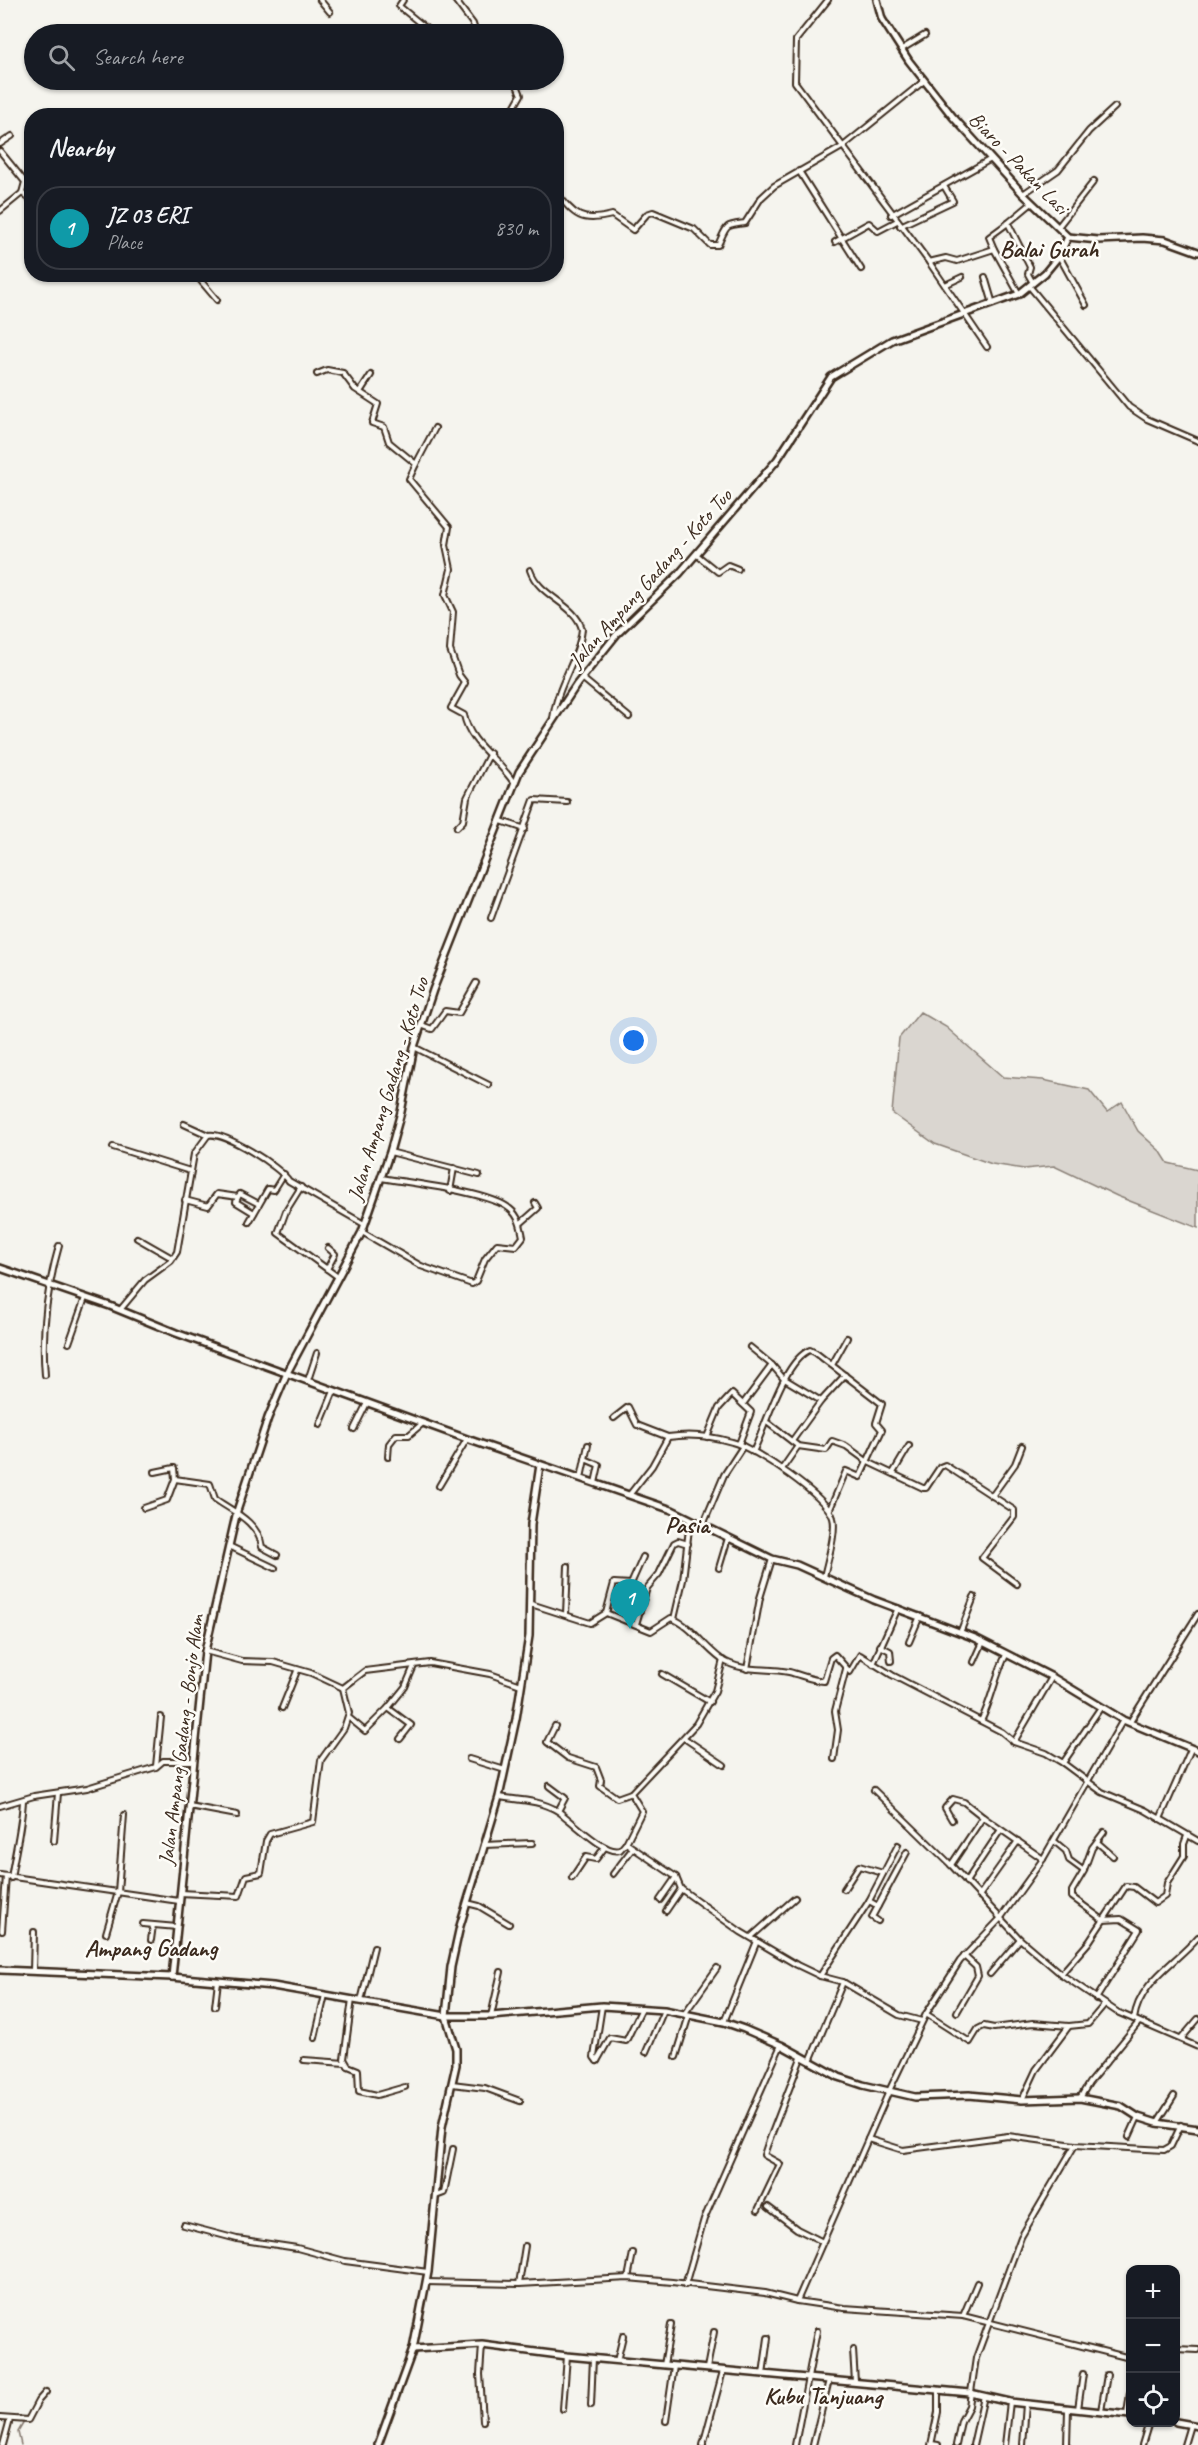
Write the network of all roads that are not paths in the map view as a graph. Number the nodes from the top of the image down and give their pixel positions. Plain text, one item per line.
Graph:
1 (320, 0) edge
2 (404, 0) edge
3 (456, 0) edge
4 (828, 0) edge
5 (877, 0) edge
6 (330, 12) dead end
7 (421, 24) edge
8 (473, 24) edge
9 (925, 35) dead end
10 (902, 49) junction
11 (924, 81) junction
12 (519, 90) edge
13 (1115, 107) dead end
14 (514, 108) edge
15 (12, 136) dead end
16 (0, 144) edge
17 (842, 147) junction
18 (0, 151) edge
19 (991, 159) junction
20 (799, 171) junction
21 (24, 180) edge
22 (1094, 181) dead end
23 (24, 185) edge
24 (944, 186) junction
25 (22, 193) joint
26 (1023, 194) junction
27 (564, 202) edge
28 (1032, 203) junction
29 (0, 211) edge
30 (891, 215) junction
31 (897, 221) junction
32 (1008, 223) junction
33 (900, 226) junction
34 (1058, 227) junction
35 (1068, 237) junction
36 (841, 238) junction
37 (835, 242) dead end
38 (994, 249) junction
39 (1198, 252) edge
40 (1059, 256) junction
41 (929, 262) junction
42 (861, 269) dead end
43 (962, 277) dead end
44 (985, 277) dead end
45 (202, 282) edge
46 (945, 285) junction
47 (1032, 286) junction
48 (1019, 294) junction
49 (217, 300) dead end
50 (993, 304) junction
51 (1086, 305) dead end
52 (964, 315) junction
53 (987, 347) dead end
54 (317, 374) dead end
55 (370, 375) dead end
56 (361, 390) junction
57 (435, 428) dead end
58 (1198, 441) edge
59 (416, 464) junction
60 (697, 555) junction
61 (738, 569) dead end
62 (530, 570) dead end
63 (582, 678) junction
64 (629, 717) dead end
65 (553, 720) junction
66 (490, 753) junction
67 (514, 783) junction
68 (567, 802) dead end
69 (501, 821) junction
70 (457, 826) dead end
71 (525, 829) junction
72 (491, 918) dead end
73 (476, 983) dead end
74 (422, 1025) junction
75 (414, 1047) junction
76 (489, 1085) dead end
77 (184, 1124) dead end
78 (208, 1135) junction
79 (113, 1147) dead end
80 (390, 1152) junction
81 (454, 1168) junction
82 (190, 1171) junction
83 (284, 1174) junction
84 (479, 1175) dead end
85 (381, 1178) junction
86 (300, 1187) junction
87 (450, 1191) junction
88 (238, 1197) junction
89 (185, 1200) junction
90 (535, 1203) dead end
91 (259, 1204) junction
92 (254, 1212) junction
93 (249, 1222) dead end
94 (364, 1224) junction
95 (520, 1224) junction
96 (362, 1232) junction
97 (138, 1238) dead end
98 (59, 1246) dead end
99 (328, 1248) dead end
100 (172, 1258) junction
101 (0, 1268) edge
102 (327, 1269) junction
103 (338, 1277) junction
104 (48, 1285) junction
105 (85, 1298) junction
106 (120, 1310) junction
107 (847, 1338) dead end
108 (69, 1343) dead end
109 (750, 1347) dead end
110 (317, 1353) dead end
111 (772, 1365) junction
112 (832, 1365) junction
113 (287, 1373) junction
114 (45, 1375) dead end
115 (845, 1375) junction
116 (783, 1378) junction
117 (308, 1380) junction
118 (334, 1390) junction
119 (821, 1401) junction
120 (367, 1403) junction
121 (743, 1404) junction
122 (614, 1418) dead end
123 (423, 1423) junction
124 (768, 1423) junction
125 (320, 1425) dead end
126 (354, 1429) dead end
127 (668, 1437) junction
128 (707, 1437) junction
129 (467, 1439) junction
130 (792, 1441) junction
131 (588, 1445) dead end
132 (741, 1445) junction
133 (798, 1446) junction
134 (909, 1446) dead end
135 (1022, 1446) dead end
136 (753, 1452) junction
137 (388, 1457) dead end
138 (585, 1459) junction
139 (868, 1462) junction
140 (540, 1465) junction
141 (782, 1469) junction
142 (155, 1472) dead end
143 (893, 1473) junction
144 (581, 1478) junction
145 (175, 1479) junction
146 (595, 1483) junction
147 (439, 1486) dead end
148 (630, 1494) junction
149 (992, 1496) junction
150 (144, 1508) dead end
151 (830, 1509) junction
152 (237, 1511) junction
153 (690, 1520) junction
154 (703, 1525) junction
155 (728, 1538) junction
156 (688, 1544) junction
157 (228, 1546) junction
158 (277, 1555) dead end
159 (643, 1557) dead end
160 (771, 1559) junction
161 (568, 1566) dead end
162 (275, 1568) dead end
163 (719, 1568) dead end
164 (824, 1576) junction
165 (1017, 1584) dead end
166 (974, 1597) dead end
167 (531, 1604) junction
168 (898, 1608) junction
169 (606, 1613) junction
170 (566, 1614) junction
171 (1198, 1614) edge
172 (920, 1616) junction
173 (674, 1619) junction
174 (636, 1624) junction
175 (960, 1633) junction
176 (909, 1642) dead end
177 (983, 1642) junction
178 (880, 1646) junction
179 (205, 1651) junction
180 (1006, 1655) junction
181 (723, 1660) junction
182 (891, 1661) dead end
183 (974, 1662) dead end
184 (873, 1664) junction
185 (414, 1666) junction
186 (747, 1669) junction
187 (846, 1669) junction
188 (297, 1671) junction
189 (662, 1674) dead end
190 (1052, 1677) junction
191 (521, 1685) junction
192 (343, 1688) junction
193 (710, 1702) junction
194 (1101, 1706) junction
195 (388, 1707) junction
196 (282, 1708) dead end
197 (161, 1717) dead end
198 (348, 1718) junction
199 (981, 1721) junction
200 (1126, 1721) junction
201 (555, 1726) dead end
202 (684, 1738) junction
203 (400, 1739) dead end
204 (1014, 1742) junction
205 (1191, 1749) junction
206 (1198, 1751) edge
207 (469, 1759) dead end
208 (834, 1759) dead end
209 (193, 1761) junction
210 (1063, 1763) junction
211 (724, 1765) dead end
212 (156, 1767) junction
213 (505, 1770) junction
214 (1087, 1780) junction
215 (549, 1786) dead end
216 (874, 1790) dead end
217 (58, 1793) junction
218 (631, 1793) junction
219 (499, 1797) junction
220 (23, 1800) junction
221 (0, 1806) edge
222 (189, 1806) junction
223 (558, 1811) junction
224 (124, 1815) dead end
225 (237, 1815) dead end
226 (983, 1817) junction
227 (1160, 1818) junction
228 (952, 1820) dead end
229 (1000, 1831) junction
230 (1104, 1832) dead end
231 (1187, 1836) junction
232 (1198, 1840) edge
233 (54, 1841) dead end
234 (1018, 1841) junction
235 (1054, 1841) junction
236 (532, 1842) dead end
237 (1097, 1842) junction
238 (626, 1844) junction
239 (484, 1845) junction
240 (898, 1845) dead end
241 (605, 1847) junction
242 (633, 1848) junction
243 (907, 1852) dead end
244 (1113, 1856) dead end
245 (1043, 1859) junction
246 (951, 1865) junction
247 (1084, 1871) junction
248 (614, 1874) dead end
249 (883, 1874) junction
250 (0, 1875) edge
251 (6, 1876) junction
252 (676, 1877) junction
253 (11, 1878) junction
254 (572, 1878) dead end
255 (966, 1882) junction
256 (681, 1889) junction
257 (844, 1889) dead end
258 (118, 1892) junction
259 (180, 1893) junction
260 (979, 1896) junction
261 (795, 1898) dead end
262 (179, 1900) junction
263 (660, 1900) dead end
264 (869, 1901) junction
265 (467, 1903) junction
266 (878, 1906) junction
267 (666, 1911) dead end
268 (1000, 1919) junction
269 (1102, 1920) junction
270 (878, 1921) dead end
271 (143, 1924) dead end
272 (509, 1924) dead end
273 (153, 1925) junction
274 (177, 1928) junction
275 (2, 1931) dead end
276 (34, 1932) dead end
277 (106, 1933) dead end
278 (751, 1937) junction
279 (1198, 1937) edge
280 (1020, 1939) junction
281 (151, 1940) dead end
282 (757, 1941) junction
283 (374, 1947) dead end
284 (964, 1956) junction
285 (717, 1968) dead end
286 (0, 1970) edge
287 (33, 1971) junction
288 (501, 1972) dead end
289 (990, 1974) dead end
290 (1061, 1974) junction
291 (820, 1976) junction
292 (172, 1977) junction
293 (218, 1981) junction
294 (843, 1982) junction
295 (325, 1993) junction
296 (352, 1998) junction
297 (1096, 1999) junction
298 (361, 2001) junction
299 (1104, 2005) junction
300 (215, 2006) dead end
301 (602, 2006) junction
302 (643, 2007) junction
303 (664, 2010) junction
304 (957, 2012) dead end
305 (688, 2013) junction
306 (926, 2014) junction
307 (446, 2016) junction
308 (491, 2016) junction
309 (1198, 2019) edge
310 (922, 2021) junction
311 (1137, 2021) junction
312 (724, 2022) junction
313 (1069, 2026) junction
314 (315, 2038) dead end
315 (1181, 2039) junction
316 (781, 2045) junction
317 (1198, 2047) edge
318 (646, 2052) dead end
319 (676, 2057) dead end
320 (801, 2058) junction
321 (304, 2060) dead end
322 (345, 2063) junction
323 (809, 2063) junction
324 (452, 2084) junction
325 (405, 2086) dead end
326 (890, 2089) junction
327 (1174, 2096) dead end
328 (1080, 2098) junction
329 (1022, 2100) junction
330 (520, 2101) dead end
331 (1138, 2117) junction
332 (1157, 2122) junction
333 (1181, 2124) junction
334 (1198, 2129) edge
335 (1129, 2137) dead end
336 (868, 2139) junction
337 (1075, 2145) junction
338 (453, 2149) dead end
339 (436, 2196) junction
340 (768, 2207) dead end
341 (758, 2210) dead end
342 (184, 2225) dead end
343 (823, 2242) junction
344 (525, 2246) dead end
345 (633, 2253) dead end
346 (428, 2272) junction
347 (628, 2278) junction
348 (426, 2282) junction
349 (977, 2283) dead end
350 (519, 2284) junction
351 (685, 2285) junction
352 (797, 2301) junction
353 (963, 2316) junction
354 (990, 2322) junction
355 (671, 2325) dead end
356 (817, 2331) dead end
357 (714, 2332) dead end
358 (623, 2336) dead end
359 (768, 2338) dead end
360 (482, 2345) junction
361 (413, 2349) junction
362 (1180, 2349) edge
363 (853, 2350) dead end
364 (1198, 2350) edge
365 (567, 2356) junction
366 (1126, 2357) edge
367 (593, 2358) junction
368 (617, 2361) junction
369 (664, 2365) junction
370 (674, 2366) junction
371 (707, 2368) junction
372 (723, 2370) junction
373 (763, 2374) junction
374 (1083, 2374) dead end
375 (1107, 2375) dead end
376 (808, 2378) junction
377 (829, 2380) junction
378 (855, 2383) junction
379 (938, 2390) junction
380 (46, 2392) dead end
381 (970, 2393) junction
382 (984, 2395) junction
383 (1010, 2402) junction
384 (1026, 2404) junction
385 (591, 2405) dead end
386 (1068, 2408) junction
387 (563, 2409) dead end
388 (1078, 2409) junction
389 (1101, 2411) junction
390 (1126, 2415) edge
391 (0, 2418) edge
392 (10, 2419) junction
393 (483, 2421) dead end
394 (666, 2421) dead end
395 (1180, 2423) edge
396 (1190, 2424) junction
397 (1198, 2426) edge
398 (1147, 2427) edge
399 (932, 2444) edge
400 (3, 2445) edge
401 (378, 2445) edge
402 (703, 2445) edge
403 (795, 2445) edge
404 (813, 2445) edge
405 (939, 2445) edge
406 (956, 2445) edge
407 (973, 2445) edge
408 (1005, 2445) edge
409 (1023, 2445) edge
410 (1067, 2445) edge
411 (1142, 2445) edge
412 (1184, 2445) edge

1 - 6 street
2 - 7 street
3 - 8 street
4 - 17 street
5 - 10 street, Biaro - Pakan Lasi
9 - 10 street
10 - 11 street, Biaro - Pakan Lasi
11 - 17 street
11 - 19 street, Biaro - Pakan Lasi
12 - 14 street
13 - 26 street
15 - 16 street
17 - 20 street
17 - 30 street
18 - 21 street
19 - 24 street
19 - 26 street, Biaro - Pakan Lasi
20 - 27 street
20 - 36 street
22 - 34 street
23 - 25 street
24 - 30 street
24 - 33 street
25 - 29 street
26 - 28 street, Biaro - Pakan Lasi
28 - 32 street
28 - 34 street, Biaro - Pakan Lasi
30 - 31 street
31 - 33 street
31 - 36 street
32 - 38 street
32 - 47 street
33 - 41 street
34 - 35 street, Biaro - Pakan Lasi
35 - 39 street, Biaro - Pakan Lasi
35 - 40 street, Jalan Ampang Gadang - Koto Tuo
36 - 37 street
36 - 42 street
38 - 41 street
38 - 48 street
40 - 47 street, Jalan Ampang Gadang - Koto Tuo
40 - 51 street
41 - 46 street
43 - 46 street
44 - 50 street
45 - 49 street
46 - 52 street
47 - 48 street, Jalan Ampang Gadang - Koto Tuo
47 - 58 street
48 - 50 street, Jalan Ampang Gadang - Koto Tuo
50 - 52 street, Jalan Ampang Gadang - Koto Tuo
52 - 53 street
52 - 60 street, Jalan Ampang Gadang - Koto Tuo
54 - 56 street
55 - 56 street
56 - 59 street
57 - 59 street
59 - 66 street
60 - 61 street
60 - 63 street, Jalan Ampang Gadang - Koto Tuo
62 - 65 street
63 - 64 street
63 - 65 street, Jalan Ampang Gadang - Koto Tuo
65 - 67 street, Jalan Ampang Gadang - Koto Tuo
66 - 67 street
66 - 70 street
67 - 69 street, Jalan Ampang Gadang - Koto Tuo
68 - 71 street
69 - 71 street
69 - 74 street, Jalan Ampang Gadang - Koto Tuo
71 - 72 street
73 - 74 street
74 - 75 street, Jalan Ampang Gadang - Koto Tuo
75 - 76 street
75 - 80 street, Jalan Ampang Gadang - Koto Tuo
77 - 78 street
78 - 82 street
78 - 83 street
79 - 82 street
80 - 81 street
80 - 85 street, Jalan Ampang Gadang - Koto Tuo
81 - 84 street
81 - 87 street
82 - 89 street
83 - 86 street
83 - 91 street
85 - 87 street
85 - 94 street, Jalan Ampang Gadang - Koto Tuo
86 - 94 street
86 - 102 street
87 - 95 street
88 - 89 street
88 - 91 street
88 - 92 street
89 - 100 street
90 - 95 street
91 - 92 street
92 - 93 street
94 - 96 street, Jalan Ampang Gadang - Koto Tuo
95 - 96 street
96 - 103 street, Jalan Ampang Gadang - Koto Tuo
97 - 100 street
98 - 104 street
99 - 102 street
100 - 106 street
101 - 104 street
102 - 103 street
103 - 113 street, Jalan Ampang Gadang - Koto Tuo
104 - 105 street
104 - 114 street
105 - 106 street
105 - 108 street
106 - 113 street
107 - 112 street
109 - 111 street
110 - 117 street
111 - 116 street
111 - 121 street
112 - 115 street
112 - 116 street
113 - 117 street
113 - 152 street, Jalan Ampang Gadang - Bonjo Alam
115 - 119 street
115 - 139 street
116 - 119 street
116 - 124 street
117 - 118 street
118 - 120 street
118 - 125 street
119 - 130 street
120 - 123 street
120 - 126 street
121 - 128 street
121 - 132 street
122 - 127 street
123 - 129 street
123 - 137 street
124 - 130 street
124 - 136 street
127 - 128 street
127 - 148 street
128 - 132 street
129 - 140 street
129 - 147 street
130 - 133 street
131 - 138 street
132 - 136 street
132 - 154 street
133 - 139 street
133 - 141 street
134 - 143 street
135 - 149 street
136 - 141 street
138 - 144 street
138 - 146 street
139 - 143 street
139 - 151 street
140 - 144 street
140 - 167 street
141 - 151 street
142 - 145 street
143 - 149 street
144 - 146 street
145 - 150 street
145 - 152 street
146 - 148 street
148 - 153 street
149 - 165 street
151 - 164 street
152 - 157 street, Jalan Ampang Gadang - Bonjo Alam
152 - 158 street
153 - 154 street
153 - 156 street
154 - 155 street
155 - 160 street
155 - 163 street
156 - 173 street
156 - 174 street
157 - 162 street
157 - 179 street, Jalan Ampang Gadang - Bonjo Alam
159 - 169 street
160 - 164 street
160 - 186 street
161 - 170 street
164 - 168 street
166 - 175 street
167 - 170 street
167 - 191 street
168 - 172 street
168 - 178 street
169 - 170 street
169 - 174 street
171 - 200 street
172 - 175 street
172 - 176 street
173 - 174 street
173 - 181 street
175 - 177 street
177 - 180 street
177 - 183 street
178 - 182 street
178 - 184 street
179 - 188 street
179 - 209 street, Jalan Ampang Gadang - Bonjo Alam
180 - 190 street
180 - 199 street
181 - 186 street
181 - 193 street
184 - 187 street
184 - 199 street
185 - 191 street
185 - 192 street
185 - 195 street
186 - 187 street
187 - 208 street
188 - 192 street
188 - 196 street
189 - 193 street
190 - 194 street
190 - 204 street
191 - 213 street
192 - 198 street
193 - 202 street
194 - 200 street
194 - 210 street
195 - 198 street
195 - 203 street
197 - 212 street
198 - 259 street
199 - 204 street
200 - 205 street
200 - 214 street
201 - 218 street
202 - 211 street
202 - 218 street
204 - 210 street
205 - 206 street
205 - 227 street
207 - 213 street
209 - 212 street
209 - 222 street, Jalan Ampang Gadang - Bonjo Alam
210 - 214 street
212 - 217 street
213 - 219 street
214 - 227 street
214 - 235 street
215 - 223 street
216 - 246 street
217 - 220 street
217 - 233 street
218 - 238 street
219 - 223 street
219 - 239 street
220 - 221 street
220 - 253 street
222 - 225 street
222 - 259 street, Jalan Ampang Gadang - Bonjo Alam
223 - 241 street
224 - 258 street
226 - 228 street
226 - 229 street
226 - 246 street
227 - 231 street
229 - 234 street
229 - 255 street
230 - 237 street
231 - 232 street
231 - 269 street
234 - 245 street
234 - 260 street
235 - 245 street
235 - 247 street
236 - 239 street
237 - 244 street
237 - 247 street
238 - 241 street
238 - 242 street
239 - 265 street
240 - 249 street
241 - 254 street
242 - 248 street
242 - 252 street
243 - 266 street
245 - 268 street
246 - 255 street
247 - 269 street
249 - 257 street
249 - 264 street
250 - 251 street
251 - 253 street
251 - 275 street
252 - 256 street
252 - 263 street
253 - 258 street
255 - 260 street
256 - 267 street
256 - 278 street
258 - 262 street
258 - 277 street
259 - 262 street, Jalan Ampang Gadang - Bonjo Alam
260 - 268 street
261 - 278 street
262 - 274 street, Jalan Ampang Gadang - Bonjo Alam
264 - 266 street
264 - 291 street
265 - 272 street
265 - 307 street
266 - 270 street
268 - 280 street
268 - 284 street
269 - 290 street
269 - 297 street
271 - 273 street
273 - 274 street
273 - 281 street
274 - 292 street, Jalan Ampang Gadang - Bonjo Alam
276 - 287 street
278 - 282 street
279 - 311 street
280 - 289 street
280 - 290 street
282 - 291 street
282 - 312 street
283 - 298 street
284 - 304 street
284 - 306 street
285 - 305 street
286 - 287 street
287 - 292 street
288 - 308 street
290 - 297 street
291 - 294 street
292 - 293 street
293 - 295 street
293 - 300 street
294 - 310 street
294 - 323 street
295 - 296 street
295 - 314 street
296 - 298 street
296 - 322 street
297 - 299 street
298 - 307 street
299 - 311 street
299 - 313 street
301 - 302 street
301 - 302 street
301 - 308 street
302 - 303 street
303 - 305 street
303 - 318 street
305 - 312 street
305 - 319 street
306 - 310 street
306 - 313 street
307 - 308 street
307 - 324 street
309 - 315 street
310 - 326 street
311 - 315 street
311 - 328 street
312 - 316 street
313 - 329 street
315 - 317 street
316 - 320 street
316 - 351 street
320 - 323 street
320 - 341 street
321 - 322 street
322 - 325 street
323 - 326 street
324 - 330 street
324 - 339 street
326 - 329 street
326 - 336 street
327 - 332 street
328 - 329 street
328 - 331 street
331 - 332 street
331 - 335 street
332 - 333 street
333 - 334 street
333 - 337 street
336 - 337 street
336 - 343 street
337 - 354 street
338 - 339 street
339 - 346 street
340 - 343 street
342 - 346 street
343 - 352 street
344 - 350 street
345 - 347 street
346 - 348 street
347 - 350 street
347 - 351 street
348 - 350 street
348 - 361 street
349 - 353 street
351 - 352 street
352 - 353 street
353 - 354 street
354 - 366 street
354 - 381 street
355 - 369 street
356 - 376 street
357 - 371 street
358 - 368 street
359 - 373 street
360 - 361 street
360 - 365 street
360 - 393 street
361 - 401 street
362 - 364 street
363 - 378 street
365 - 367 street
365 - 387 street
367 - 368 street
367 - 385 street
368 - 369 street
369 - 370 street
370 - 371 street
370 - 394 street
371 - 372 street
372 - 373 street
372 - 402 street
373 - 376 street
374 - 388 street
375 - 389 street
376 - 377 street
376 - 403 street
377 - 378 street
377 - 404 street
378 - 379 street
379 - 381 street
379 - 399 street
380 - 392 street
381 - 382 street
381 - 406 street
382 - 383 street
382 - 407 street
383 - 384 street
383 - 408 street
384 - 386 street
384 - 409 street
386 - 388 street
386 - 410 street
388 - 389 street
389 - 390 street
391 - 392 street
392 - 400 street
395 - 396 street
396 - 397 street
396 - 412 street
398 - 411 street
399 - 405 street

